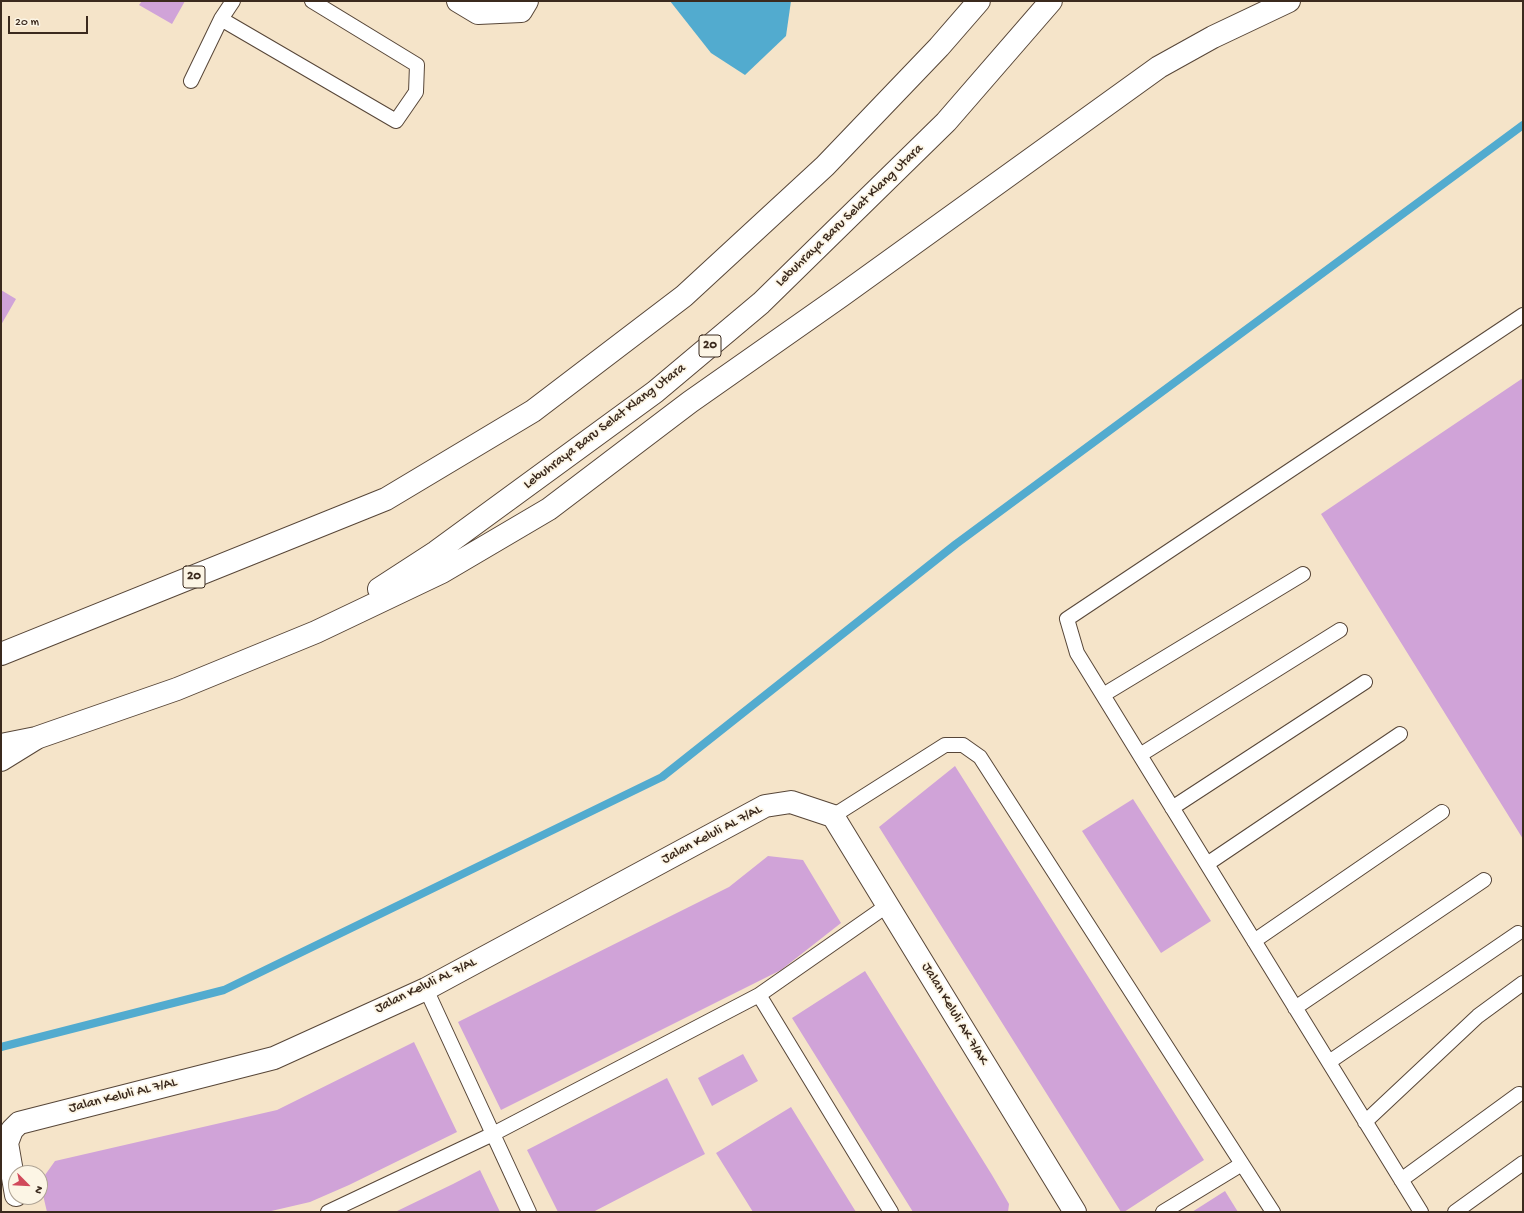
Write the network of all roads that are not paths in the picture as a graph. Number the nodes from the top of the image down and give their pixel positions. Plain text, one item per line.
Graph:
1 (233, 1) edge
2 (312, 1) edge
3 (458, 1) edge
4 (979, 1) edge
5 (1051, 1) edge
6 (1289, 1) edge
7 (524, 6) edge
8 (221, 19) junction
9 (191, 81) dead end
10 (1523, 315) edge
11 (1303, 574) dead end
12 (1340, 630) dead end
13 (316, 632) junction
14 (1, 654) edge
15 (1365, 682) dead end
16 (1103, 695) junction
17 (1400, 734) dead end
18 (36, 738) junction
19 (1, 745) edge
20 (1140, 755) junction
21 (1, 760) edge
22 (1172, 808) junction
23 (1442, 812) dead end
24 (833, 816) junction
25 (1207, 864) junction
26 (1484, 880) dead end
27 (888, 905) junction
28 (1518, 933) dead end
29 (1254, 941) junction
30 (1523, 983) edge
31 (426, 989) junction
32 (759, 995) junction
33 (1295, 1008) junction
34 (1329, 1062) junction
35 (1518, 1094) dead end
36 (1365, 1122) junction
37 (493, 1134) junction
38 (1523, 1162) edge
39 (1242, 1164) junction
40 (11, 1165) edge
41 (1401, 1180) junction
42 (328, 1212) edge
43 (529, 1212) edge
44 (891, 1212) edge
45 (1075, 1212) edge
46 (1163, 1212) edge
47 (1273, 1212) edge
48 (1421, 1212) edge
49 (1455, 1212) edge

1 - 8 lane
2 - 8 lane
3 - 7 main road
4 - 14 main road, 20
5 - 13 main road, Lebuhraya Baru Selat Klang Utara / 20
6 - 13 main road
8 - 9 lane
10 - 16 lane
11 - 16 lane
12 - 20 lane
13 - 18 main road, 20
15 - 22 lane
16 - 20 lane
17 - 25 lane
18 - 19 main road, 20
18 - 21 main road
20 - 22 lane
22 - 25 lane
23 - 29 lane
24 - 27 main road, Jalan Keluli AK 7/AK
24 - 31 main road, Jalan Keluli AL 7/AL
24 - 39 lane
25 - 29 lane
26 - 33 lane
27 - 32 lane
27 - 45 main road, Jalan Keluli AK 7/AK
28 - 34 lane
29 - 33 lane
30 - 36 lane
31 - 37 lane
31 - 40 main road, Jalan Keluli AL 7/AL
32 - 37 lane
32 - 44 lane
33 - 34 lane
34 - 36 lane
35 - 41 lane
36 - 41 lane
37 - 42 lane
37 - 43 lane
38 - 49 lane
39 - 46 lane
39 - 47 lane
41 - 48 lane

